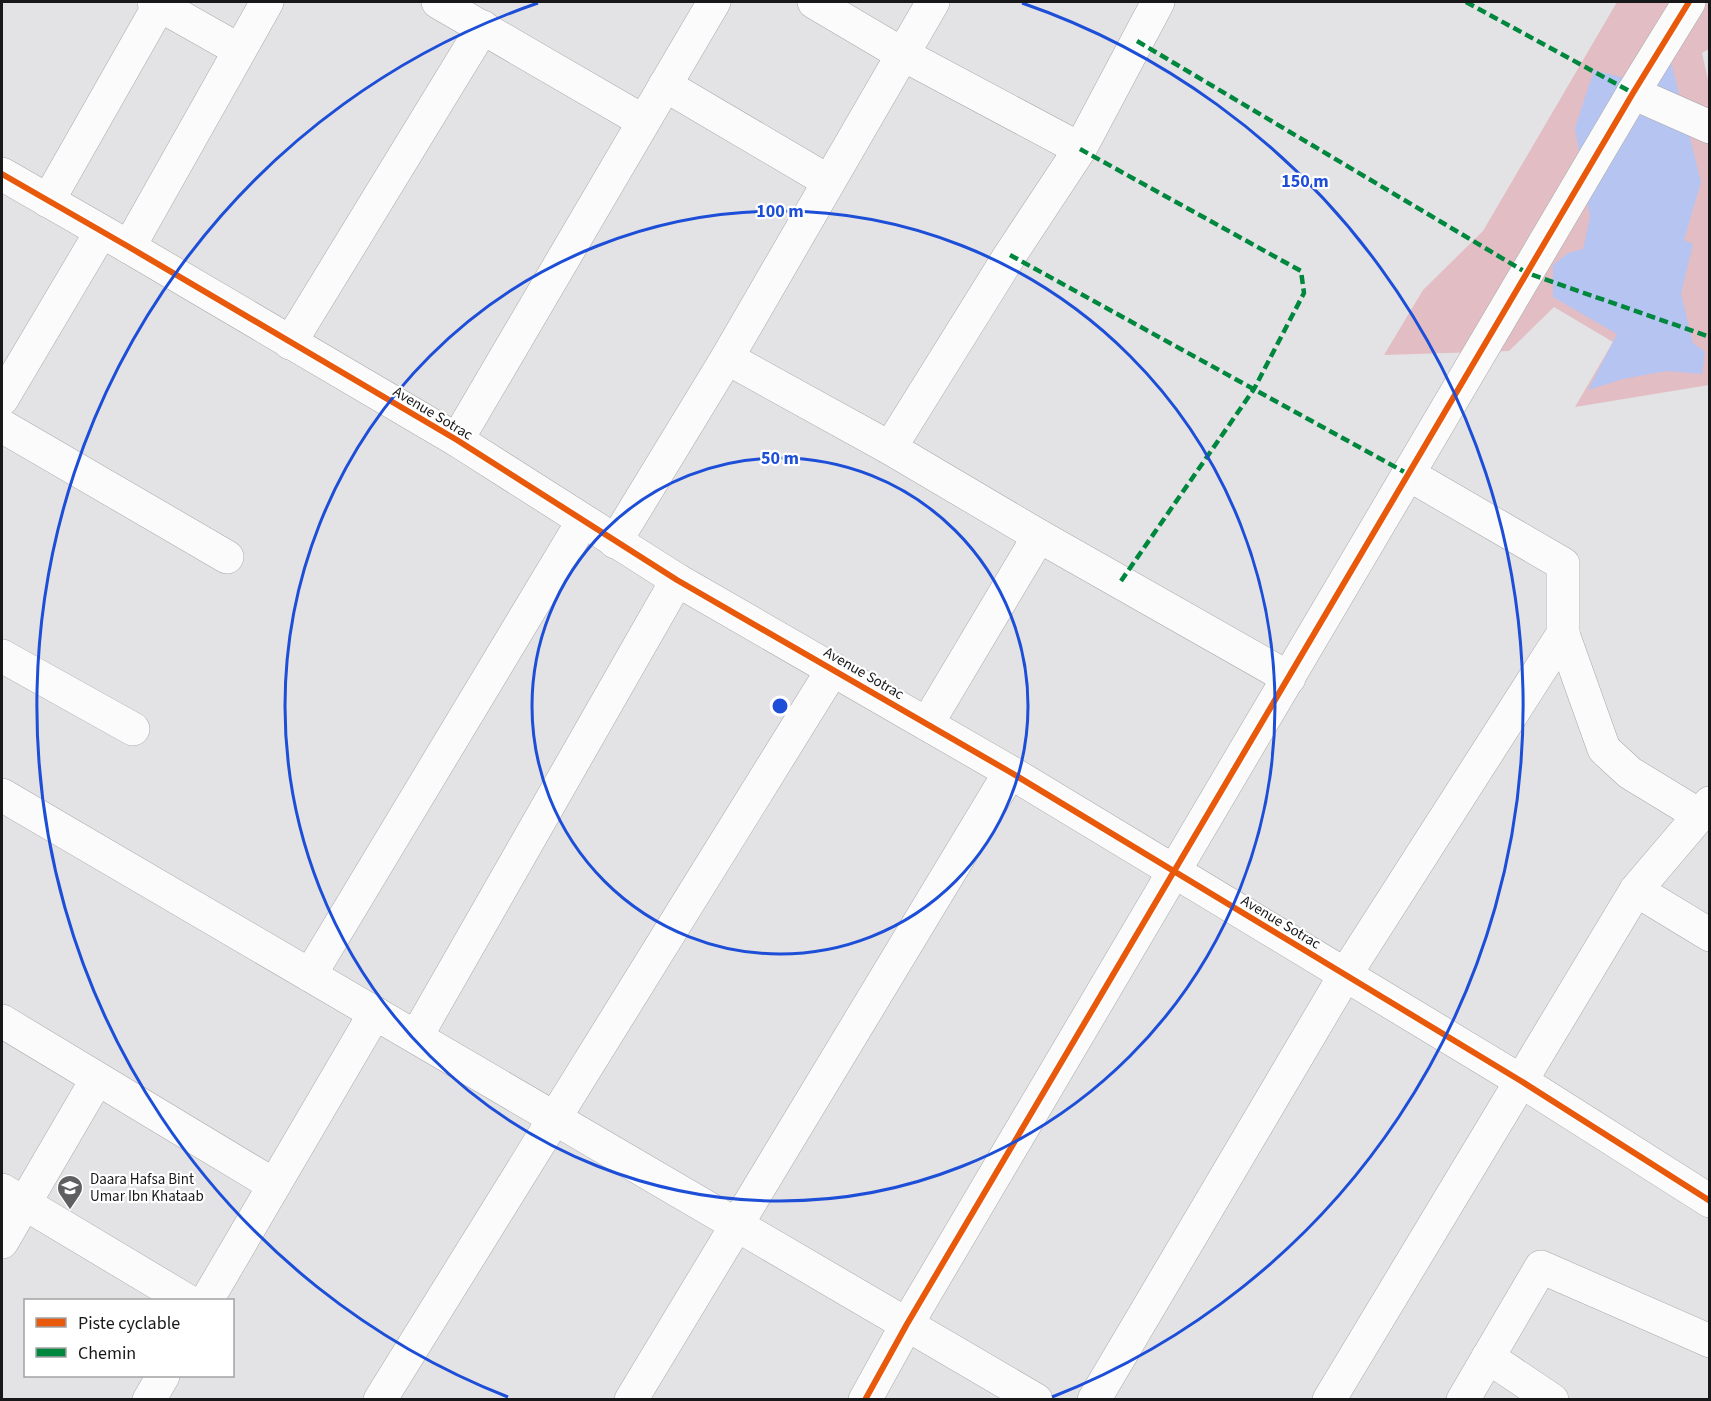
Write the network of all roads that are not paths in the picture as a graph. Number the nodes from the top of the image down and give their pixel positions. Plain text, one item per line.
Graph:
1 (158, 2) edge
2 (267, 2) edge
3 (438, 2) edge
4 (714, 2) edge
5 (814, 2) edge
6 (933, 2) edge
7 (1158, 2) edge
8 (1689, 2) edge
9 (483, 27) junction
10 (239, 50) junction
11 (902, 54) junction
12 (665, 84) junction
13 (1633, 93) junction
14 (643, 121) junction
15 (1710, 128) edge
16 (1080, 148) junction
17 (2, 174) edge
18 (828, 181) junction
19 (48, 201) junction
20 (115, 239) junction
21 (290, 343) junction
22 (727, 358) junction
23 (2, 399) edge
24 (2, 426) edge
25 (457, 440) junction
26 (890, 448) junction
27 (1408, 474) junction
28 (583, 521) junction
29 (1039, 536) junction
30 (615, 542) junction
31 (227, 557) dead end
32 (677, 580) junction
33 (1563, 634) junction
34 (2, 656) edge
35 (833, 669) junction
36 (1289, 678) junction
37 (927, 724) junction
38 (133, 729) dead end
39 (1010, 772) junction
40 (2, 795) edge
41 (1704, 809) edge
42 (1174, 871) junction
43 (1636, 890) junction
44 (1710, 935) edge
45 (310, 975) junction
46 (1345, 975) junction
47 (375, 1013) junction
48 (2, 1021) edge
49 (416, 1037) junction
50 (98, 1079) junction
51 (1521, 1082) junction
52 (555, 1118) junction
53 (274, 1185) junction
54 (1706, 1189) edge
55 (13, 1197) edge
56 (737, 1224) junction
57 (2, 1242) edge
58 (184, 1299) edge
59 (208, 1299) edge
60 (907, 1324) junction
61 (1710, 1341) edge
62 (1488, 1357) junction
63 (162, 1377) edge
64 (149, 1400) edge
65 (380, 1400) edge
66 (631, 1400) edge
67 (865, 1400) edge
68 (1036, 1400) edge
69 (1094, 1400) edge
70 (1329, 1400) edge
71 (1463, 1400) edge
72 (1552, 1400) edge

1 - 10 street
1 - 19 street
2 - 10 street
3 - 9 street
4 - 12 street
5 - 11 street
6 - 11 street
7 - 16 street
8 - 13 street
9 - 14 street
9 - 21 street
10 - 20 street
11 - 16 street
11 - 18 street
12 - 14 street
12 - 18 street
13 - 15 street
13 - 27 street
14 - 25 street
16 - 26 street
17 - 19 street, Avenue Sotrac
18 - 22 street
19 - 20 street, Avenue Sotrac
20 - 21 street, Avenue Sotrac
20 - 23 street
21 - 25 street, Avenue Sotrac
22 - 26 street
22 - 30 street
24 - 31 street
25 - 28 street, Avenue Sotrac
26 - 29 street
27 - 33 street
27 - 36 street
28 - 30 street, Avenue Sotrac
28 - 45 street
29 - 36 street
29 - 37 street
30 - 32 street, Avenue Sotrac
32 - 35 street, Avenue Sotrac
32 - 49 street
33 - 41 street
33 - 46 street
34 - 38 street
35 - 37 street, Avenue Sotrac
35 - 52 street
36 - 42 street
37 - 39 street, Avenue Sotrac
39 - 42 street, Avenue Sotrac
39 - 56 street
40 - 45 street
41 - 43 street
42 - 46 street, Avenue Sotrac
42 - 60 street
43 - 44 street
43 - 51 street
45 - 47 street
46 - 51 street, Avenue Sotrac
46 - 69 street
47 - 49 street
47 - 53 street
48 - 50 street
49 - 52 street
50 - 53 street
50 - 55 street
51 - 54 street, Avenue Sotrac
51 - 70 street
52 - 56 street
52 - 65 street
53 - 59 street
55 - 57 street
55 - 58 street
56 - 60 street
56 - 66 street
60 - 67 street
60 - 68 street
61 - 62 street
62 - 71 street
62 - 72 street
63 - 64 street

